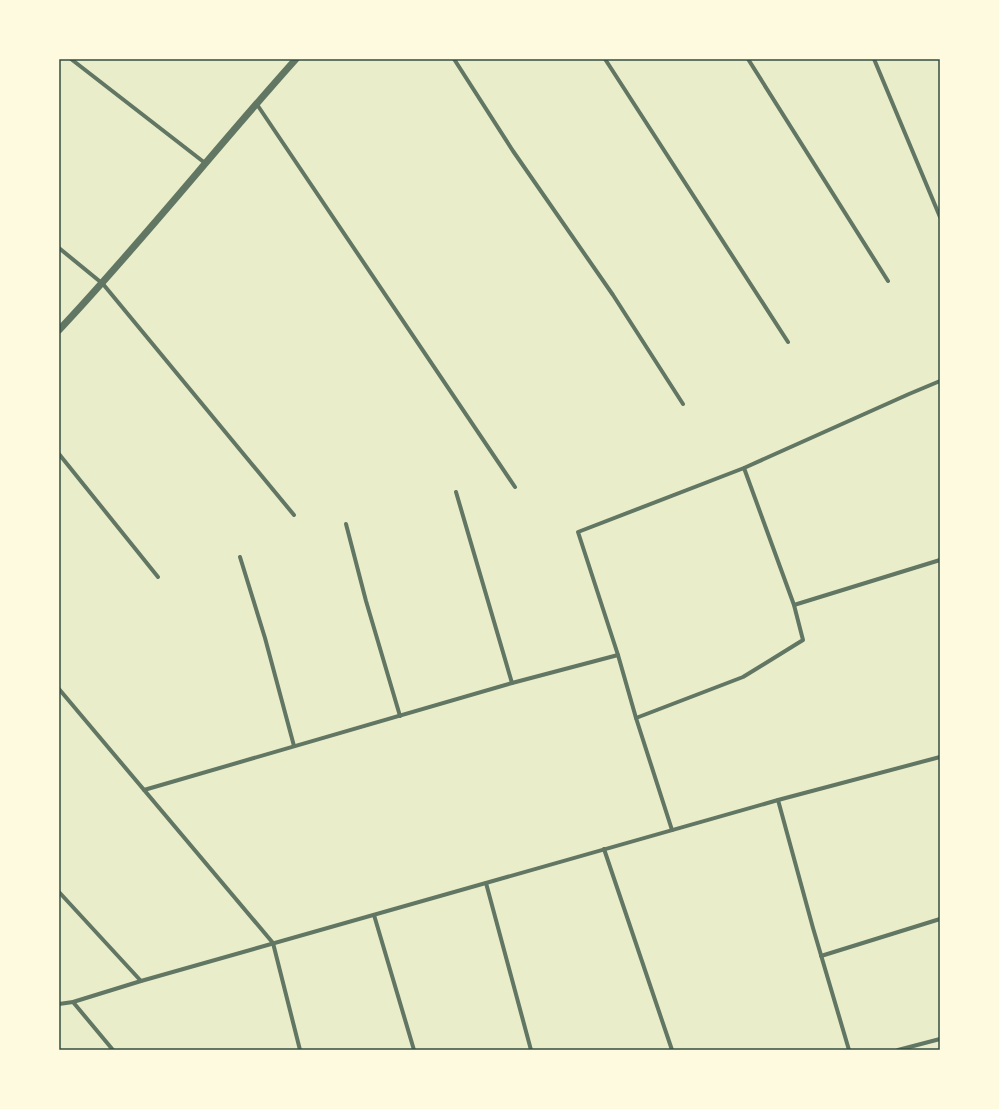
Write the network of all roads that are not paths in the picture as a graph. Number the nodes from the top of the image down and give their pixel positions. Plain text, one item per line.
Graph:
1 (71, 59) edge
2 (296, 59) edge
3 (454, 59) edge
4 (605, 59) edge
5 (748, 59) edge
6 (874, 59) edge
7 (256, 103) junction
8 (205, 163) junction
9 (940, 217) edge
10 (59, 248) edge
11 (888, 281) dead end
12 (103, 284) junction
13 (59, 330) edge
14 (788, 342) dead end
15 (940, 381) edge
16 (683, 404) dead end
17 (59, 454) edge
18 (744, 468) junction
19 (515, 488) dead end
20 (456, 492) dead end
21 (294, 515) dead end
22 (346, 524) dead end
23 (240, 557) dead end
24 (940, 560) edge
25 (158, 577) dead end
26 (794, 605) junction
27 (618, 655) junction
28 (512, 683) junction
29 (59, 689) edge
30 (400, 716) junction
31 (636, 718) junction
32 (294, 746) junction
33 (940, 757) edge
34 (144, 790) junction
35 (778, 800) junction
36 (672, 830) junction
37 (604, 849) junction
38 (486, 883) junction
39 (59, 892) edge
40 (374, 915) junction
41 (940, 919) edge
42 (273, 943) junction
43 (822, 956) junction
44 (140, 981) junction
45 (73, 1002) junction
46 (59, 1004) edge
47 (940, 1039) edge
48 (113, 1050) edge
49 (300, 1050) edge
50 (414, 1050) edge
51 (531, 1050) edge
52 (672, 1050) edge
53 (849, 1050) edge
54 (898, 1050) edge

1 - 8 street
2 - 7 street
3 - 16 street
4 - 14 street
5 - 11 street
6 - 9 street
7 - 8 street
7 - 19 street
8 - 12 street
10 - 12 street
12 - 13 street
12 - 21 street
15 - 18 street
17 - 25 street
18 - 26 street
18 - 27 street
20 - 28 street
22 - 30 street
23 - 32 street
24 - 26 street
26 - 31 street
27 - 28 street
27 - 31 street
28 - 30 street
29 - 34 street
30 - 32 street
31 - 36 street
32 - 34 street
33 - 35 street
34 - 42 street
35 - 36 street
35 - 43 street
36 - 37 street
37 - 38 street
37 - 52 street
38 - 40 street
38 - 51 street
39 - 44 street
40 - 42 street
40 - 50 street
41 - 43 street
42 - 44 street
42 - 49 street
43 - 53 street
44 - 45 street
45 - 46 street
45 - 48 street
47 - 54 street

